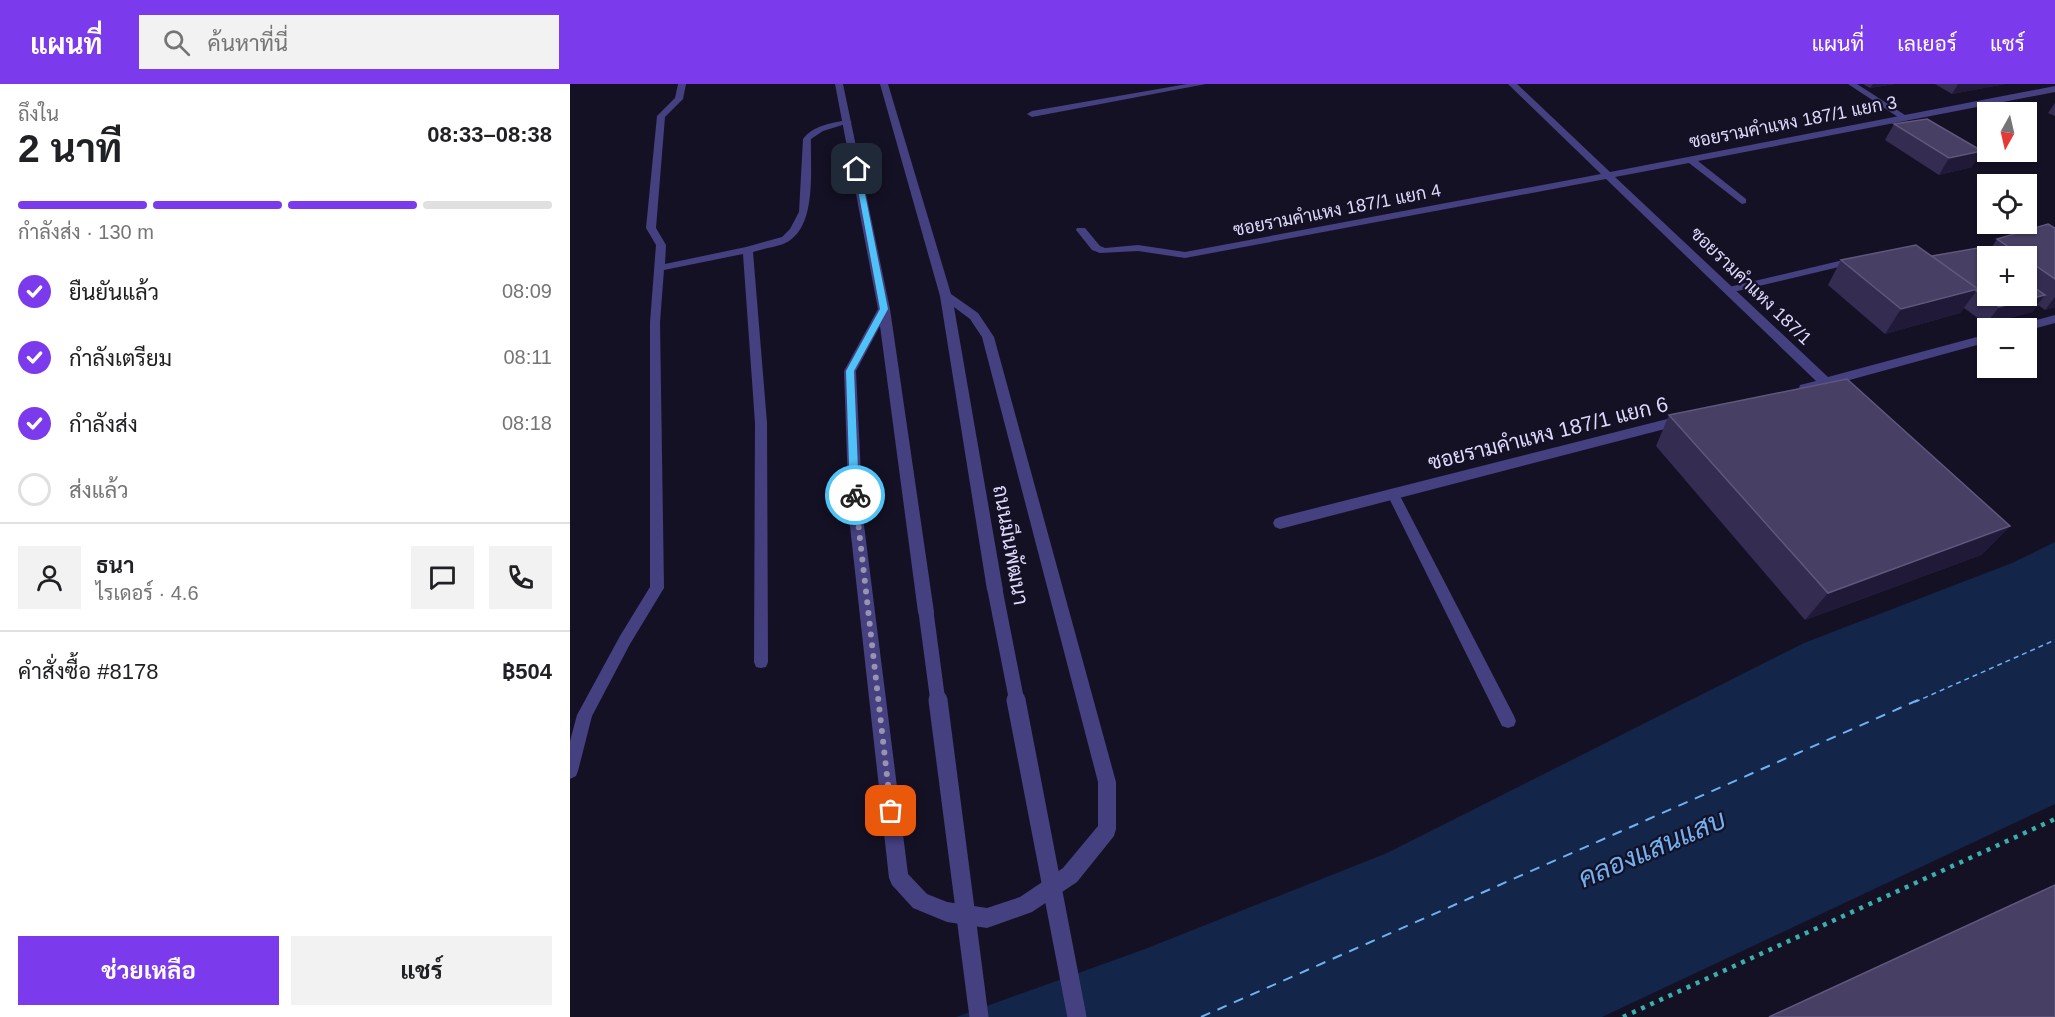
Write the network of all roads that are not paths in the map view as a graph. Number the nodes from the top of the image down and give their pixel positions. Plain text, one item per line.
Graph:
1 (682, 84) edge
2 (839, 84) edge
3 (884, 84) edge
4 (1202, 84) edge
5 (1512, 84) edge
6 (1852, 84) edge
7 (1182, 86) edge
8 (2055, 89) edge
9 (1032, 114) dead end
10 (1905, 117) junction
11 (848, 122) junction
12 (1689, 158) junction
13 (1607, 174) junction
14 (1742, 201) dead end
15 (1081, 230) dead end
16 (748, 250) junction
17 (1856, 260) edge
18 (658, 268) junction
19 (1729, 290) junction
20 (946, 296) junction
21 (884, 309) junction
22 (2055, 319) edge
23 (2037, 324) edge
24 (1977, 341) edge
25 (1827, 383) junction
26 (1792, 392) edge
27 (1844, 400) edge
28 (1701, 415) edge
29 (1393, 494) junction
30 (1280, 523) dead end
31 (761, 662) dead end
32 (1508, 721) dead end
33 (570, 771) edge
34 (979, 1017) edge
35 (1077, 1017) edge

1 - 18 lane
2 - 11 street
3 - 20 street, ถนนมีนพัฒนา
4 - 7 street
5 - 13 street, ซอยรามคำแหง 187/1
6 - 10 lane
7 - 9 street
8 - 10 street, ซอยรามคำแหง 187/1 แยก 3
10 - 12 street, ซอยรามคำแหง 187/1 แยก 3
11 - 16 lane
11 - 21 street
12 - 13 street, ซอยรามคำแหง 187/1 แยก 3
12 - 14 street
13 - 15 street, ซอยรามคำแหง 187/1 แยก 4
13 - 19 street, ซอยรามคำแหง 187/1
16 - 18 lane
16 - 31 lane
17 - 19 lane
18 - 33 lane
19 - 25 street, ซอยรามคำแหง 187/1
20 - 21 street
20 - 35 street, ถนนมีนพัฒนา, bridge
21 - 34 street, bridge
22 - 23 street
24 - 25 street
25 - 26 street
25 - 27 street, ซอยรามคำแหง 187/1
28 - 29 street, ซอยรามคำแหง 187/1 แยก 6
29 - 30 street, ซอยรามคำแหง 187/1 แยก 6
29 - 32 lane

